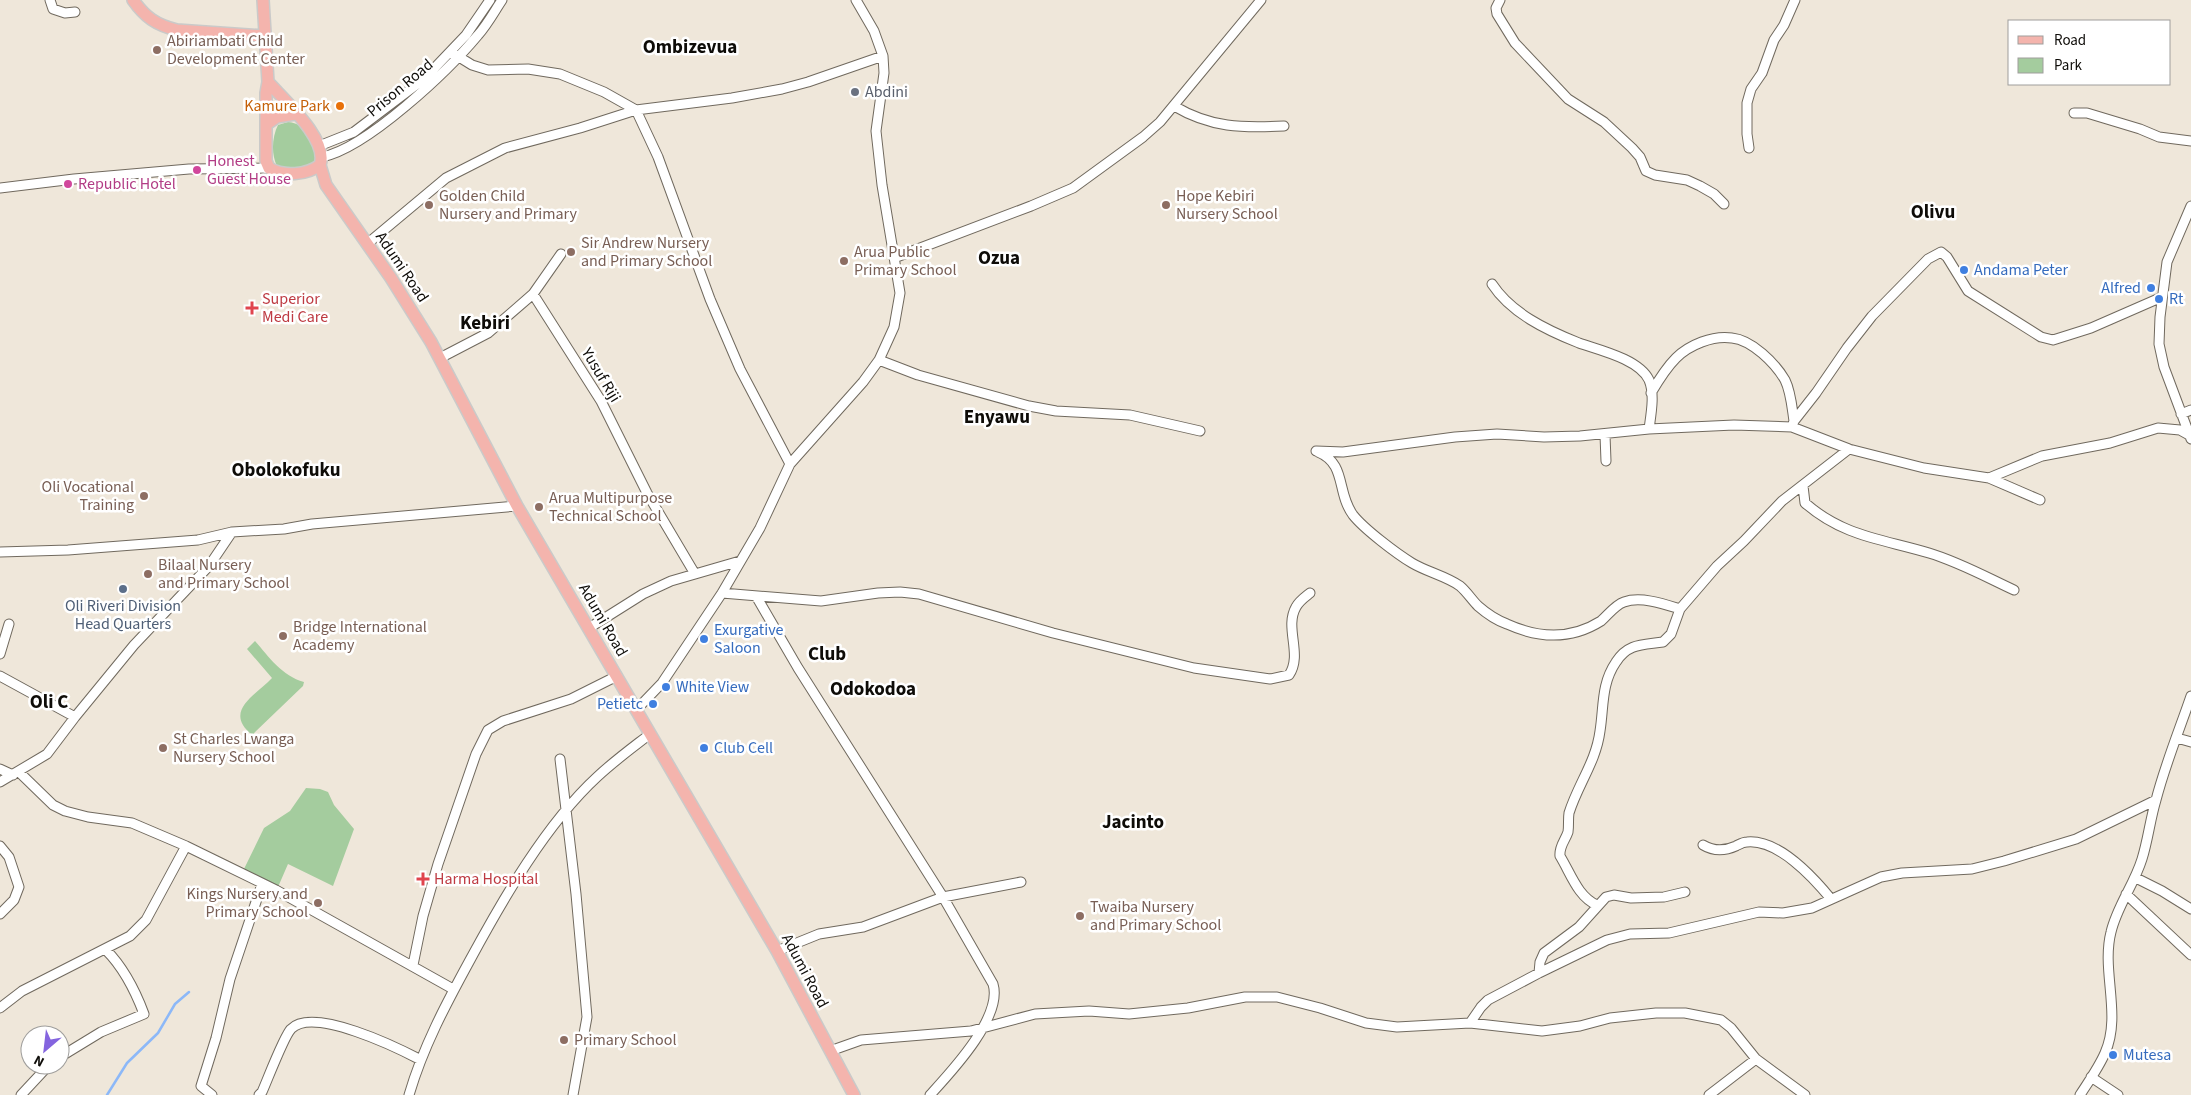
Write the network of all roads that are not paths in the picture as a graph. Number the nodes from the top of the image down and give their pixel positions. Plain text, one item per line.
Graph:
1 (50, 0) edge
2 (133, 0) edge
3 (263, 0) edge
4 (490, 0) edge
5 (502, 0) edge
6 (856, 0) edge
7 (1261, 0) edge
8 (1500, 0) edge
9 (1795, 0) edge
10 (76, 12) dead end
11 (264, 36) junction
12 (454, 54) junction
13 (883, 56) junction
14 (268, 82) junction
15 (1174, 106) junction
16 (636, 110) junction
17 (2074, 113) dead end
18 (295, 114) junction
19 (267, 124) junction
20 (1284, 126) dead end
21 (2191, 141) edge
22 (1749, 148) dead end
23 (320, 156) junction
24 (269, 168) junction
25 (308, 172) junction
26 (326, 185) junction
27 (0, 188) edge
28 (1724, 204) dead end
29 (2191, 206) edge
30 (367, 244) junction
31 (561, 254) dead end
32 (894, 258) junction
33 (1492, 284) dead end
34 (533, 294) junction
35 (2162, 297) junction
36 (440, 358) junction
37 (879, 360) junction
38 (1651, 392) junction
39 (2191, 410) edge
40 (2182, 414) junction
41 (1793, 424) junction
42 (1649, 429) junction
43 (1200, 431) dead end
44 (1605, 435) junction
45 (2190, 437) edge
46 (1849, 449) junction
47 (1606, 461) dead end
48 (790, 464) junction
49 (1989, 478) junction
50 (1803, 486) junction
51 (2040, 500) dead end
52 (517, 506) junction
53 (232, 532) junction
54 (0, 552) edge
55 (740, 560) junction
56 (696, 574) junction
57 (2014, 590) dead end
58 (722, 593) junction
59 (1310, 593) dead end
60 (756, 596) junction
61 (1680, 609) junction
62 (9, 624) dead end
63 (589, 628) junction
64 (0, 654) edge
65 (0, 676) edge
66 (617, 676) junction
67 (2191, 696) edge
68 (637, 709) junction
69 (75, 717) junction
70 (650, 734) junction
71 (2177, 738) junction
72 (2191, 742) edge
73 (560, 759) dead end
74 (0, 769) edge
75 (16, 773) junction
76 (0, 782) edge
77 (2156, 800) junction
78 (567, 810) junction
79 (1702, 845) dead end
80 (186, 846) junction
81 (0, 847) edge
82 (2136, 878) junction
83 (1021, 882) dead end
84 (262, 884) junction
85 (1685, 892) dead end
86 (2126, 894) junction
87 (944, 897) junction
88 (1831, 899) junction
89 (1597, 905) junction
90 (2191, 909) edge
91 (0, 914) edge
92 (106, 950) junction
93 (777, 951) junction
94 (2191, 955) edge
95 (413, 965) junction
96 (1539, 972) junction
97 (453, 989) junction
98 (0, 1008) edge
99 (1470, 1023) junction
100 (984, 1027) junction
101 (70, 1051) edge
102 (830, 1051) junction
103 (1756, 1059) junction
104 (421, 1060) junction
105 (40, 1075) edge
106 (2091, 1078) junction
107 (21, 1095) edge
108 (212, 1095) edge
109 (259, 1095) edge
110 (408, 1095) edge
111 (573, 1095) edge
112 (854, 1095) edge
113 (930, 1095) edge
114 (1709, 1095) edge
115 (1805, 1095) edge
116 (2080, 1095) edge
117 (2118, 1095) edge

1 - 10 street
2 - 11 main road
3 - 11 main road
4 - 12 street, Prison Road
5 - 12 street, Prison Road
6 - 13 street
7 - 15 street
8 - 28 street
9 - 22 street
11 - 14 main road
12 - 16 street
12 - 23 street, Prison Road
12 - 23 street, Prison Road
13 - 16 street
13 - 32 street
14 - 18 main road, Adumi Road
14 - 19 main road
15 - 20 street
15 - 32 street
16 - 30 street
16 - 48 street
17 - 21 street
18 - 19 main road
18 - 23 main road, Adumi Road
19 - 24 main road
23 - 25 main road
23 - 26 main road, Adumi Road
24 - 25 main road
24 - 27 street
25 - 26 main road
26 - 30 main road, Adumi Road
29 - 35 street
30 - 36 main road, Adumi Road
31 - 34 street
32 - 37 street
33 - 38 street
34 - 36 street
34 - 56 street, Yusuf Riji
35 - 40 street
35 - 41 street
36 - 52 main road, Adumi Road
37 - 43 street
37 - 48 street
38 - 41 street
38 - 42 street
39 - 40 street
40 - 45 street
41 - 42 street
41 - 46 street
42 - 44 street
44 - 47 street
44 - 61 street
45 - 49 street
46 - 49 street
46 - 50 street
48 - 55 street
49 - 51 street
50 - 57 street
50 - 61 street
52 - 53 street
52 - 63 main road, Adumi Road
53 - 54 street
53 - 69 street
55 - 56 street
55 - 58 street
56 - 63 street
58 - 60 street
58 - 68 street
59 - 60 street
60 - 87 street
61 - 89 street
62 - 64 street
63 - 66 main road, Adumi Road
65 - 69 street
66 - 68 main road, Adumi Road
66 - 95 street
67 - 71 street
68 - 70 main road, Adumi Road
69 - 75 street
70 - 78 street
70 - 93 main road, Adumi Road
71 - 72 street
71 - 77 street
73 - 78 street
74 - 75 street
75 - 76 street
75 - 80 street
77 - 82 street
77 - 88 street
78 - 97 street
78 - 111 street
79 - 88 street
80 - 84 street
80 - 92 street
81 - 91 street
82 - 86 street
82 - 90 street
83 - 87 street
84 - 95 street
84 - 108 street
85 - 89 street
86 - 94 street
86 - 106 street
87 - 93 street
87 - 100 street
88 - 96 street
89 - 96 street
92 - 98 street
92 - 101 street
93 - 102 main road, Adumi Road
95 - 97 street
96 - 99 street
97 - 104 street
99 - 100 street
99 - 103 street
100 - 102 street
100 - 113 street
102 - 112 main road, Adumi Road
103 - 114 street
103 - 115 street
104 - 109 street
104 - 110 street
105 - 107 street
106 - 116 street
106 - 117 street

